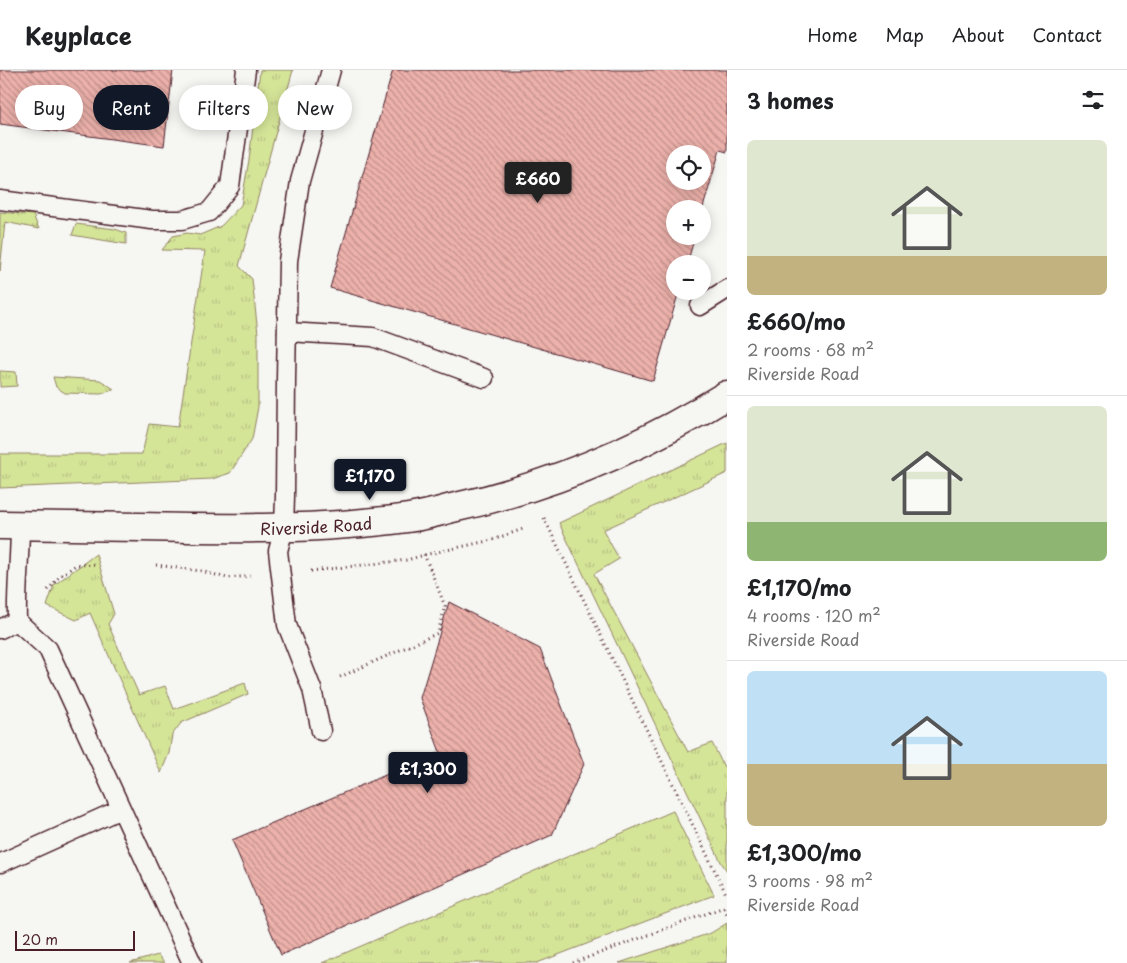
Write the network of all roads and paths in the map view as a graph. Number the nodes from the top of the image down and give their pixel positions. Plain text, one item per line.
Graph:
1 (246, 70) edge
2 (331, 70) edge
3 (0, 200) edge
4 (727, 289) edge
5 (700, 306) dead end
6 (286, 332) junction
7 (484, 378) dead end
8 (727, 395) edge
9 (530, 488) junction
10 (409, 518) junction
11 (10, 525) edge
12 (284, 528) junction
13 (17, 622) junction
14 (0, 629) edge
15 (312, 689) junction
16 (321, 731) dead end
17 (121, 809) junction
18 (1, 863) edge
19 (727, 896) edge
20 (725, 907) edge
21 (727, 914) edge
22 (192, 963) edge
23 (573, 963) edge

1 - 3 lane
2 - 6 lane
4 - 5 lane
6 - 7 lane
6 - 12 lane
8 - 9 street, Riverside Road
9 - 10 street, Riverside Road
9 - 19 path
10 - 12 street, Riverside Road
10 - 15 path
11 - 12 street, Riverside Road
11 - 13 lane
12 - 15 lane
13 - 14 lane
13 - 17 lane
15 - 16 lane
17 - 18 lane
17 - 22 lane
20 - 21 path
20 - 23 path

